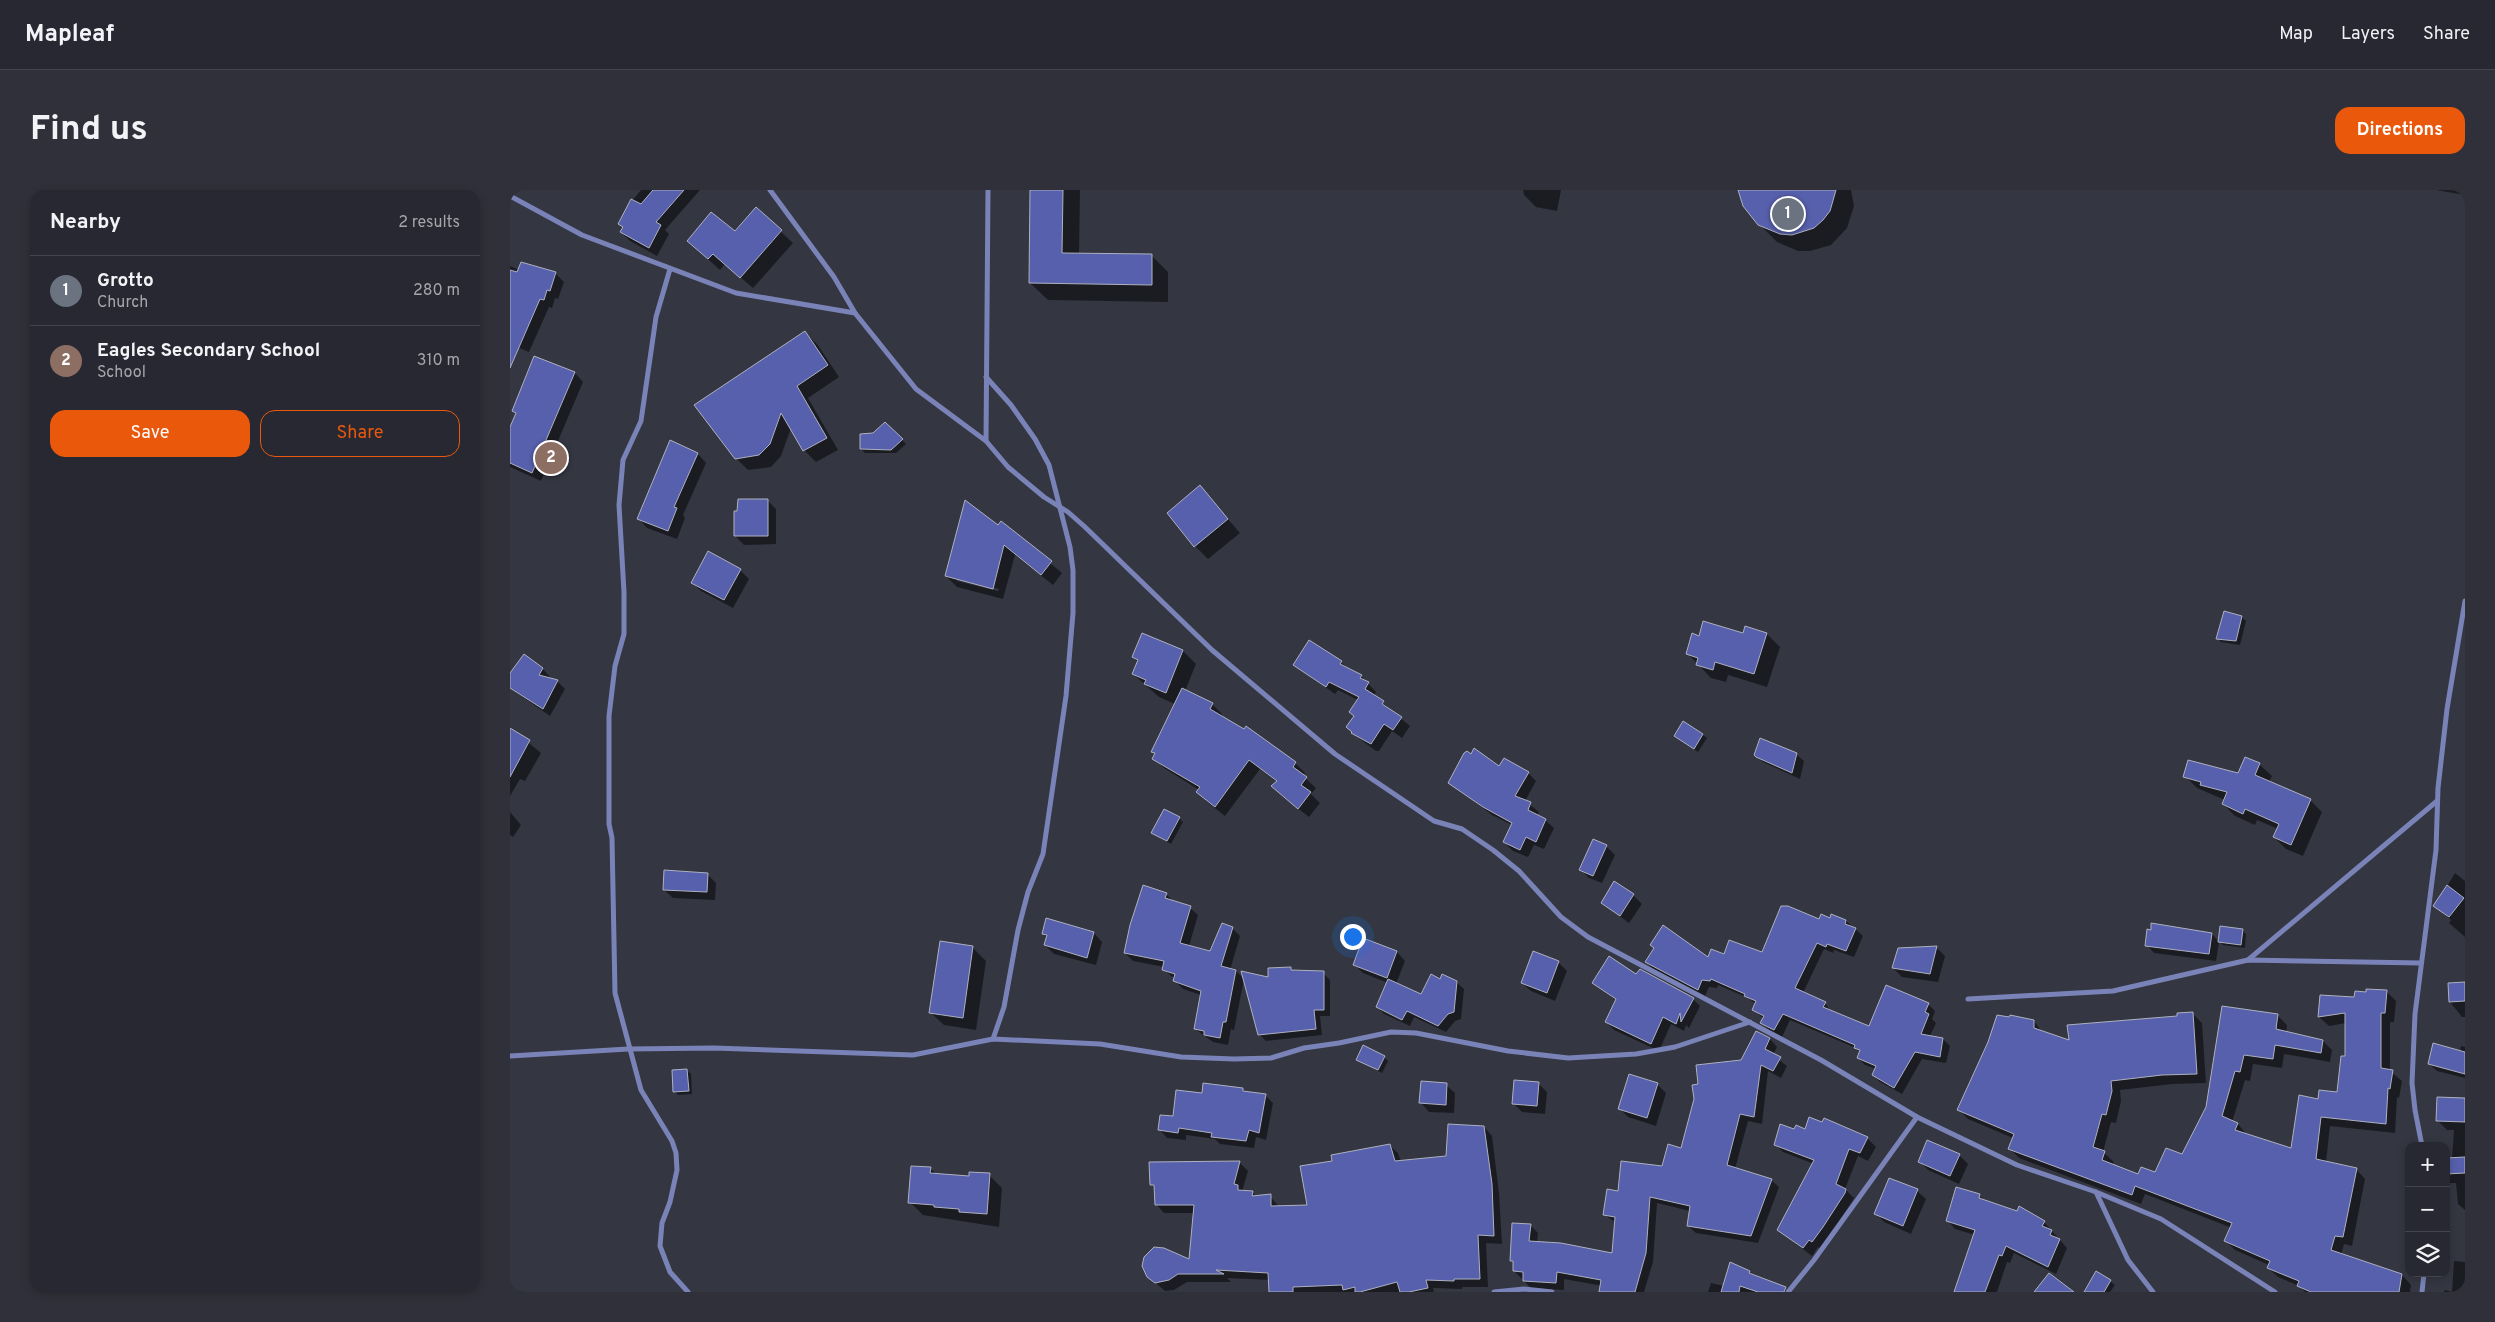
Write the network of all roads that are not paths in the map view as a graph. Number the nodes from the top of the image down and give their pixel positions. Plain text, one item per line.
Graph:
1 (770, 190) edge
2 (988, 190) edge
3 (510, 196) edge
4 (670, 269) junction
5 (855, 313) junction
6 (986, 377) junction
7 (986, 441) junction
8 (1061, 507) junction
9 (2465, 601) edge
10 (2437, 801) junction
11 (2248, 960) junction
12 (2421, 963) junction
13 (1968, 999) dead end
14 (1750, 1022) junction
15 (993, 1039) junction
16 (628, 1049) junction
17 (510, 1056) edge
18 (1918, 1117) junction
19 (2421, 1142) edge
20 (2096, 1192) junction
21 (2424, 1277) edge
22 (688, 1292) edge
23 (1494, 1292) edge
24 (1552, 1292) edge
25 (1788, 1292) edge
26 (2153, 1292) edge
27 (2275, 1292) edge
28 (2422, 1292) edge

1 - 5 street
2 - 6 street
3 - 4 street
4 - 5 street
4 - 16 street
5 - 7 street
6 - 7 street
6 - 8 street
7 - 8 street
8 - 14 street
8 - 15 street
9 - 10 street
10 - 11 street
10 - 12 street
11 - 12 street
11 - 13 street
12 - 19 street
14 - 15 street
14 - 18 street
15 - 16 street
16 - 17 street
16 - 22 street
18 - 20 street
18 - 25 street
20 - 26 street
20 - 27 street
21 - 28 street
23 - 24 street

